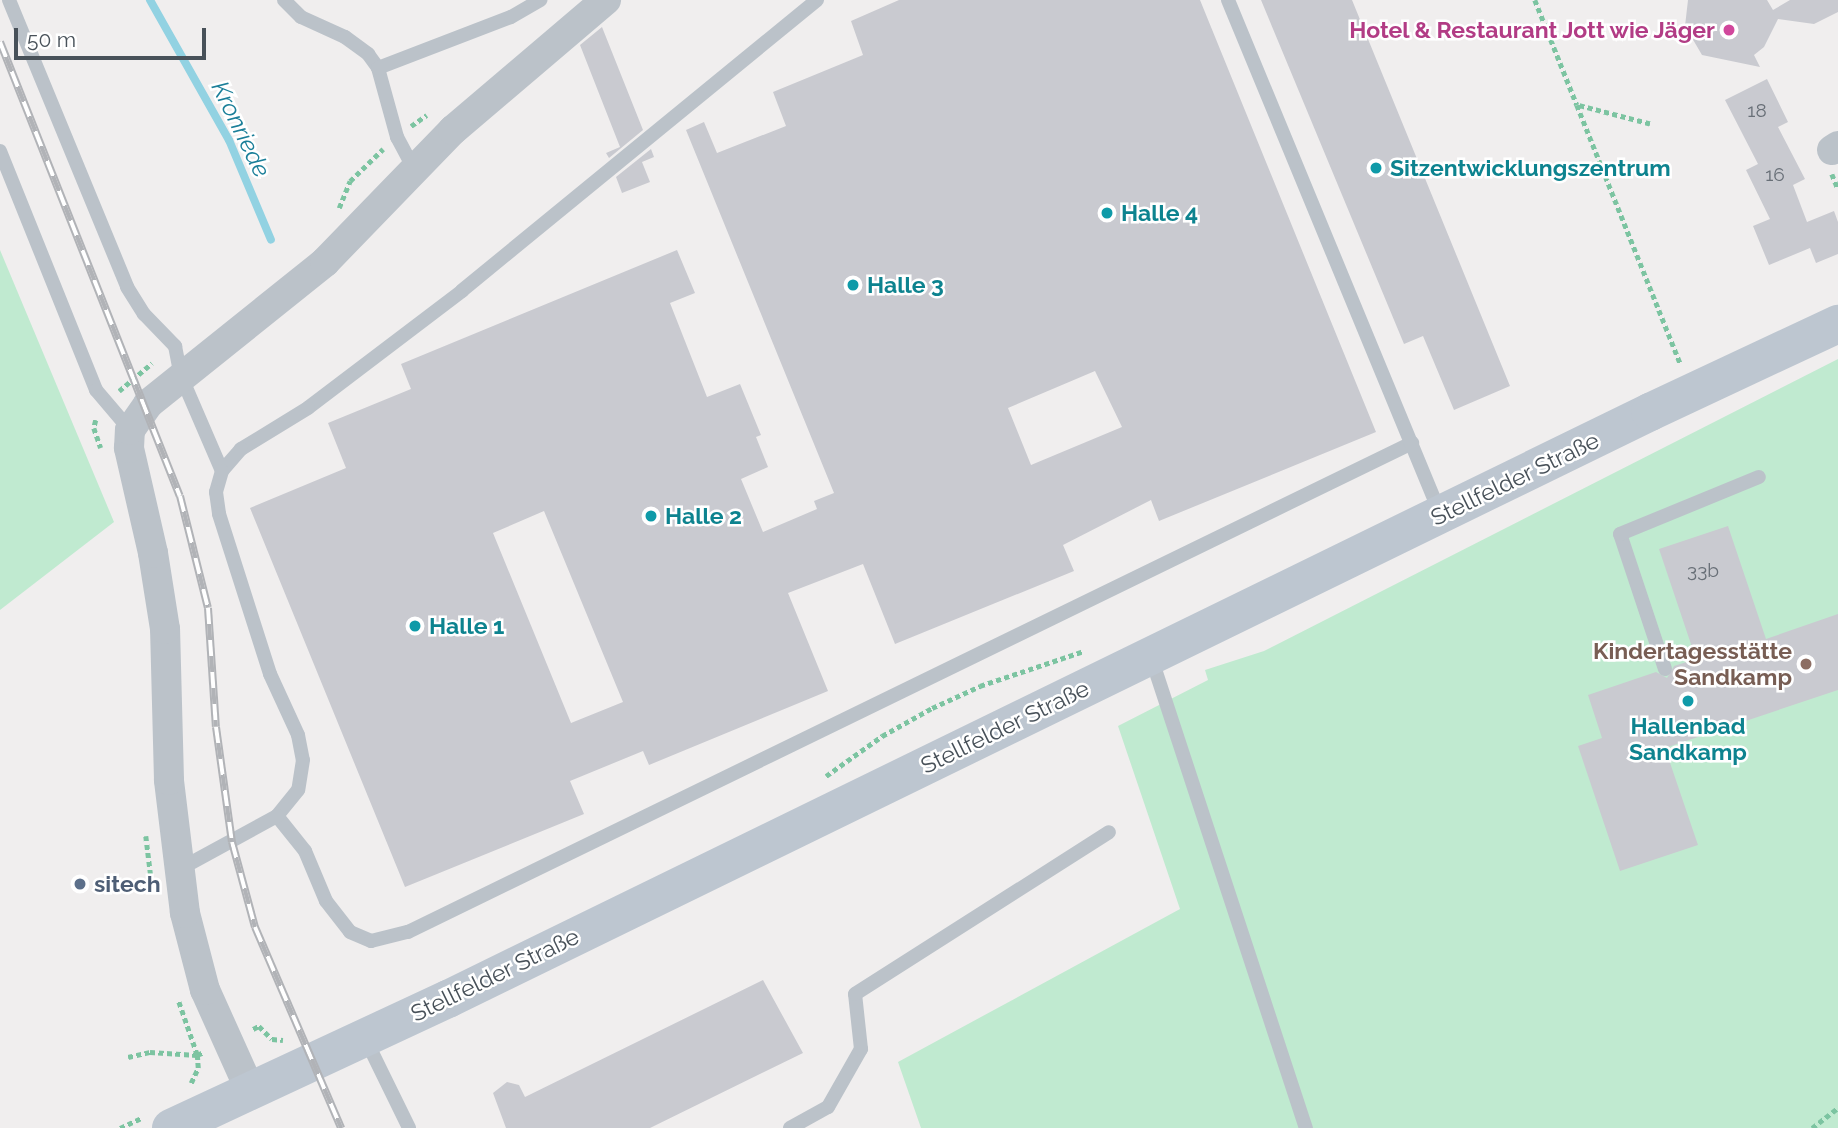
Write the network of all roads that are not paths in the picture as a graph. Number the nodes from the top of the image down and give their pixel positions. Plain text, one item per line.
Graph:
1 (9, 0) edge
2 (284, 0) edge
3 (540, 0) edge
4 (606, 0) edge
5 (817, 0) edge
6 (1228, 0) edge
7 (378, 68) junction
8 (0, 151) edge
9 (414, 169) junction
10 (1838, 324) edge
11 (181, 376) junction
12 (130, 430) junction
13 (1412, 443) junction
14 (222, 471) junction
15 (1759, 477) dead end
16 (1441, 515) junction
17 (1150, 656) junction
18 (1665, 669) dead end
19 (277, 816) junction
20 (1109, 832) dead end
21 (178, 870) junction
22 (364, 1037) junction
23 (250, 1090) junction
24 (160, 1121) edge
25 (409, 1128) edge
26 (790, 1128) edge
27 (1306, 1128) edge

1 - 11 lane
2 - 7 lane
3 - 7 lane
4 - 9 street
5 - 14 lane
6 - 13 lane
7 - 9 lane
8 - 12 lane
9 - 11 street
10 - 16 street, Stellfelder Straße
11 - 12 street
11 - 14 lane
12 - 21 street
13 - 16 lane
13 - 19 lane
14 - 19 lane
15 - 18 lane
16 - 17 street, Stellfelder Straße
17 - 22 street, Stellfelder Straße
17 - 27 lane
19 - 21 lane
20 - 26 lane
21 - 23 street
22 - 23 street, Stellfelder Straße
22 - 25 lane
23 - 24 street, Stellfelder Straße

